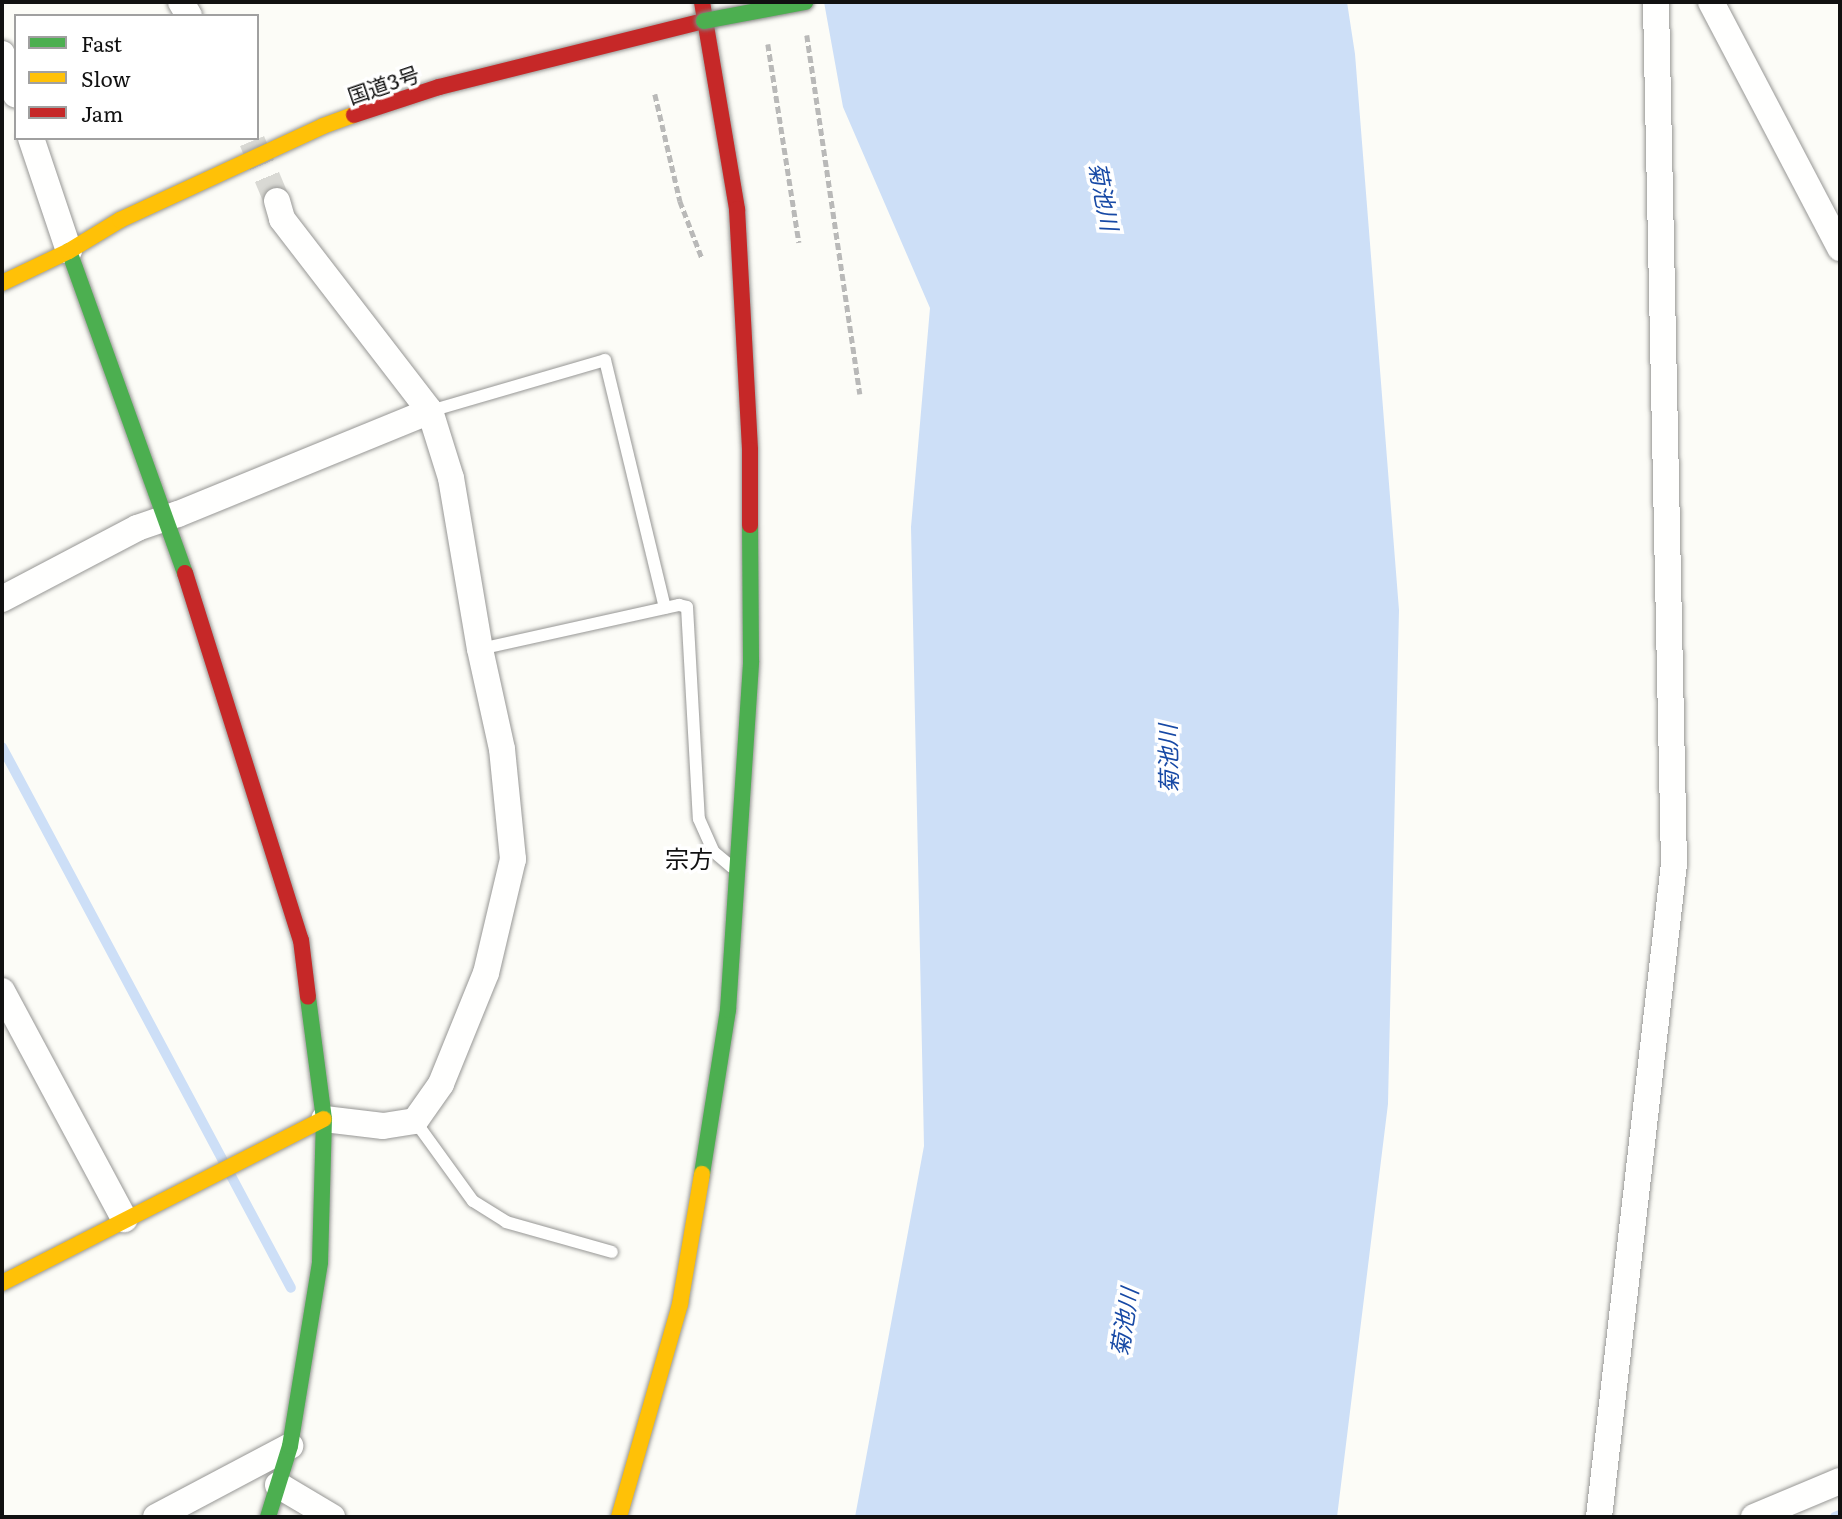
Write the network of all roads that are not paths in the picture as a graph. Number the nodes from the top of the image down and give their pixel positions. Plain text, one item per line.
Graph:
1 (702, 2) edge
2 (805, 2) edge
3 (1656, 2) edge
4 (1712, 2) edge
5 (704, 21) junction
6 (2, 54) edge
7 (14, 89) edge
8 (32, 140) edge
9 (277, 201) tunnel mouth
10 (1840, 248) edge
11 (69, 251) junction
12 (2, 283) edge
13 (430, 411) junction
14 (164, 519) junction
15 (2, 599) edge
16 (665, 608) junction
17 (480, 649) junction
18 (738, 872) junction
19 (2, 991) edge
20 (324, 1119) junction
21 (415, 1121) junction
22 (124, 1219) junction
23 (612, 1252) dead end
24 (2, 1283) edge
25 (290, 1446) junction
26 (1840, 1480) edge
27 (278, 1485) junction
28 (156, 1517) edge
29 (268, 1517) edge
30 (332, 1517) edge
31 (619, 1517) edge
32 (1599, 1517) edge
33 (1754, 1517) edge

1 - 5 main road
2 - 5 main road, 国道3号, bridge
3 - 32 street
4 - 10 street
5 - 11 main road, 国道3号
5 - 18 main road
6 - 7 street
8 - 11 street
9 - 13 street
11 - 12 main road, 国道3号
11 - 14 main road
13 - 14 street
13 - 16 lane
13 - 17 street
14 - 15 street
14 - 20 main road
16 - 17 lane
16 - 18 lane
17 - 21 street
18 - 31 main road
19 - 22 street
20 - 21 street
20 - 22 main road
20 - 25 main road
21 - 23 lane
22 - 24 main road
25 - 27 main road
25 - 28 street
26 - 33 street
27 - 29 main road
27 - 30 street

